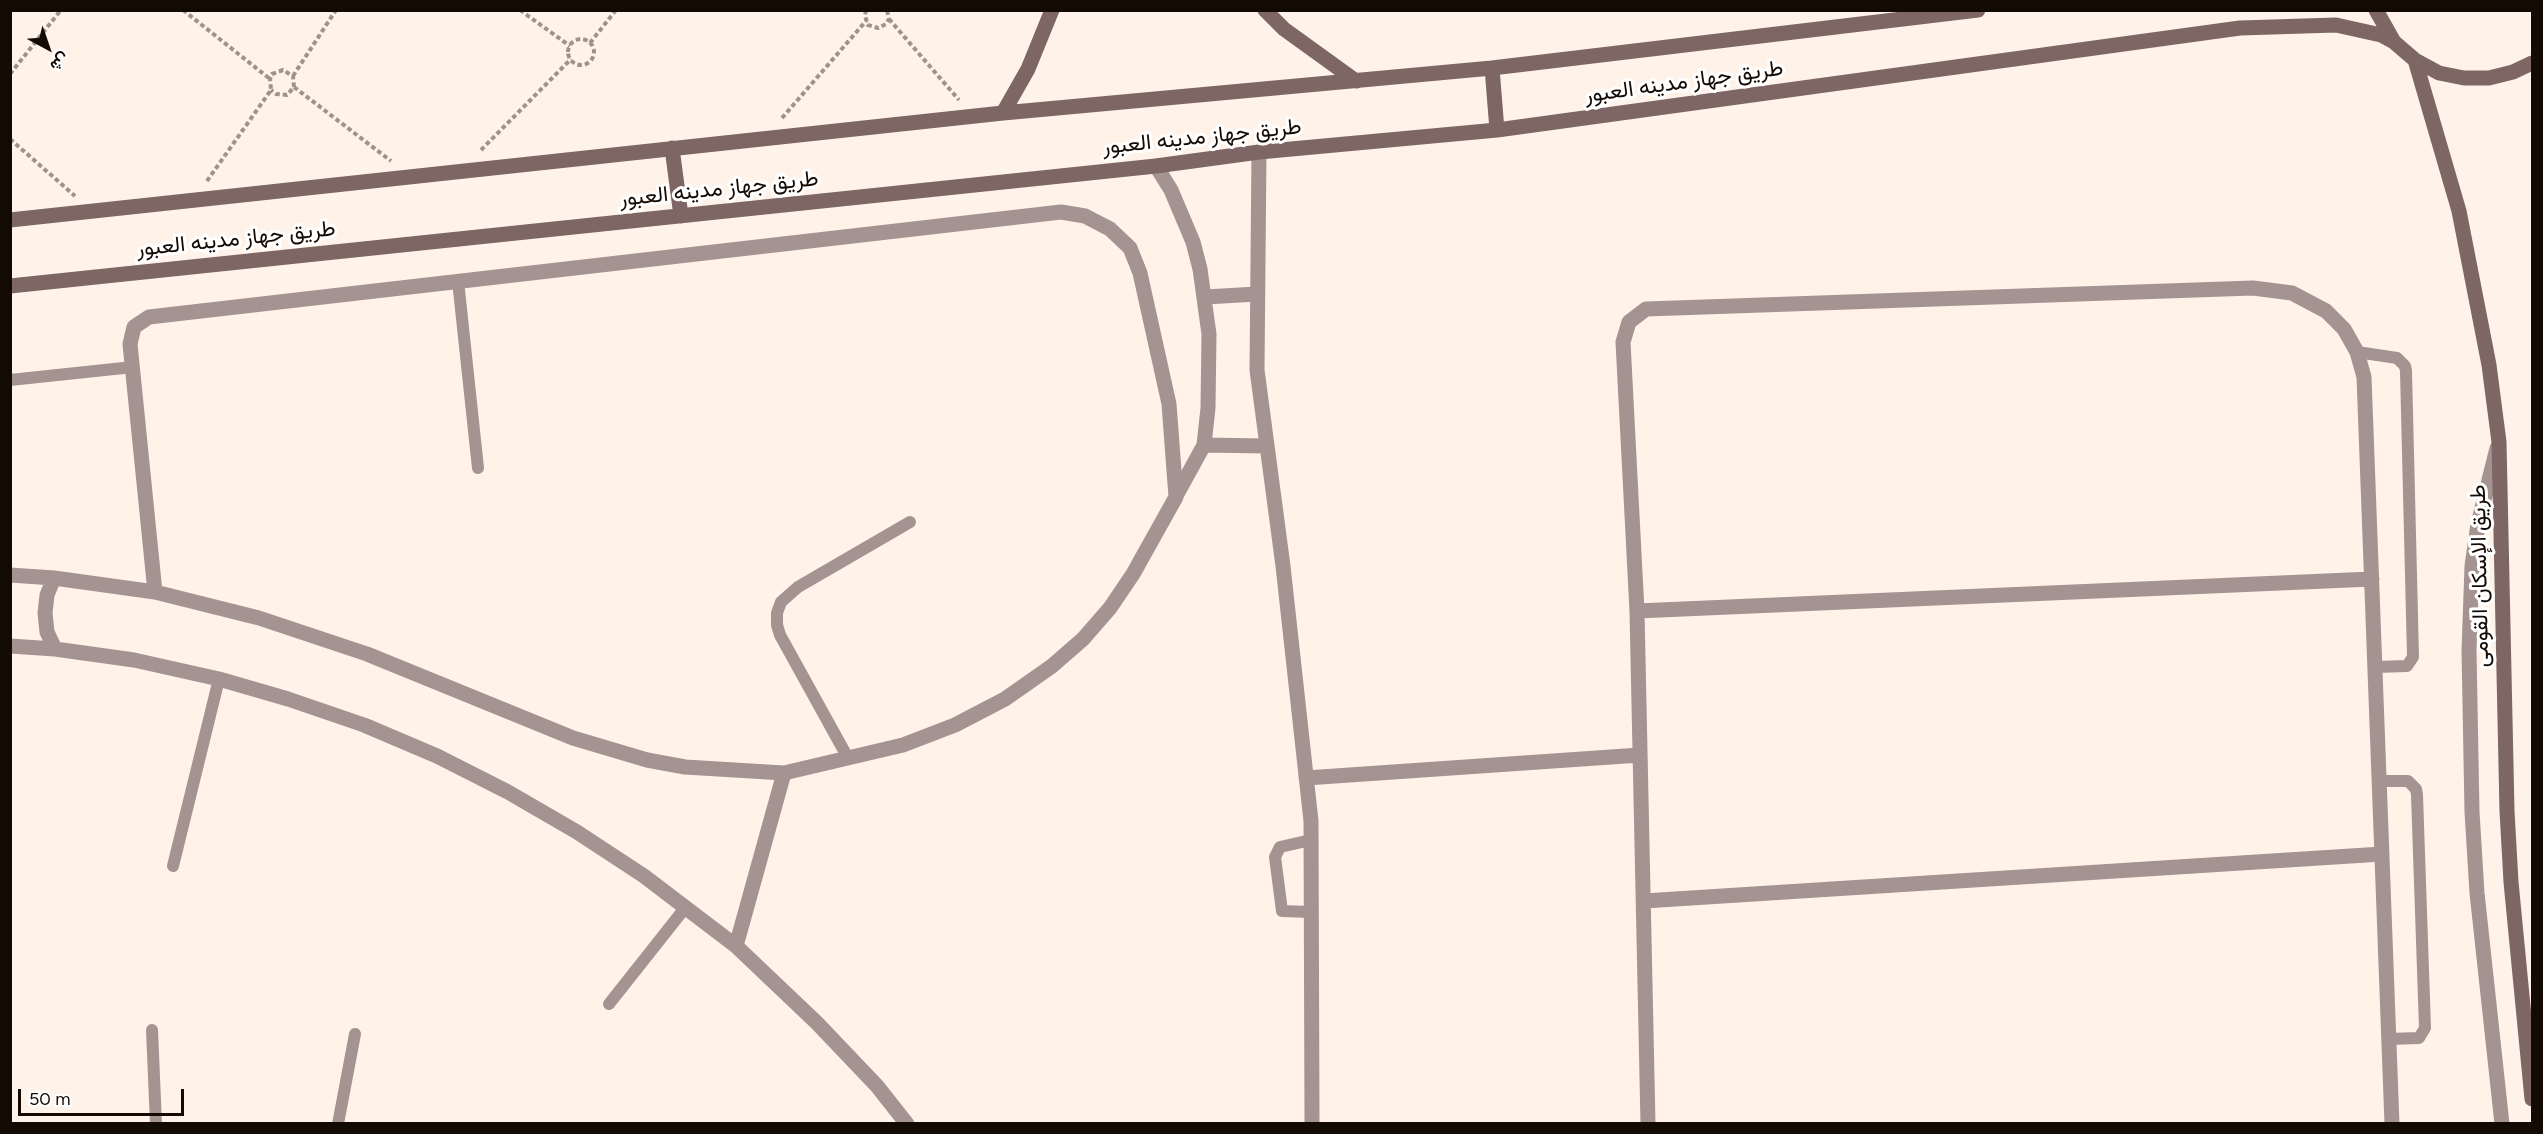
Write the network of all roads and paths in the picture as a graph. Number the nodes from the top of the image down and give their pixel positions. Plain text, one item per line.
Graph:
1 (61, 10) edge
2 (183, 10) edge
3 (336, 10) edge
4 (520, 10) edge
5 (616, 10) edge
6 (1052, 10) edge
7 (1265, 10) edge
8 (1977, 10) edge
9 (2376, 10) edge
10 (866, 11) edge
11 (887, 11) edge
12 (888, 19) junction
13 (866, 21) junction
14 (2394, 42) junction
15 (590, 43) junction
16 (570, 46) junction
17 (571, 59) junction
18 (2415, 60) junction
19 (2532, 63) edge
20 (1492, 68) junction
21 (10, 74) edge
22 (293, 75) junction
23 (270, 79) junction
24 (1356, 81) junction
25 (294, 87) junction
26 (271, 90) junction
27 (1003, 112) junction
28 (974, 117) junction
29 (1497, 130) junction
30 (765, 137) junction
31 (10, 139) edge
32 (672, 148) junction
33 (1259, 152) junction
34 (1156, 166) junction
35 (461, 171) junction
36 (411, 176) junction
37 (194, 200) junction
38 (92, 211) junction
39 (681, 216) junction
40 (10, 220) edge
41 (458, 281) junction
42 (10, 285) edge
43 (1257, 294) junction
44 (1205, 297) junction
45 (2357, 352) junction
46 (133, 367) junction
47 (10, 380) edge
48 (2499, 442) junction
49 (1204, 445) junction
50 (1266, 446) junction
51 (478, 468) dead end
52 (1176, 497) junction
53 (910, 522) dead end
54 (10, 575) edge
55 (54, 578) junction
56 (2372, 579) junction
57 (154, 592) junction
58 (1636, 611) junction
59 (10, 646) edge
60 (54, 649) junction
61 (2375, 667) junction
62 (219, 680) junction
63 (1640, 754) junction
64 (848, 758) junction
65 (784, 773) junction
66 (1306, 778) junction
67 (2379, 781) junction
68 (1311, 840) junction
69 (2382, 854) junction
70 (173, 866) dead end
71 (1644, 901) junction
72 (685, 908) junction
73 (1311, 912) junction
74 (736, 946) junction
75 (609, 1004) dead end
76 (152, 1030) dead end
77 (355, 1034) dead end
78 (2389, 1039) junction
79 (2532, 1099) edge
80 (2502, 1123) edge
81 (156, 1124) edge
82 (338, 1124) edge
83 (907, 1124) edge
84 (1312, 1124) edge
85 (1648, 1124) edge
86 (2392, 1124) edge

1 - 21 path
2 - 23 path
3 - 22 path
4 - 16 path
5 - 15 path
6 - 27 main road
7 - 24 main road
8 - 20 main road, طريق جهاز مدينه العبور
9 - 14 main road
10 - 13 path
11 - 12 path
12 - 13 path
12 - 28 path
13 - 30 path
14 - 18 main road
14 - 29 main road, طريق جهاز مدينه العبور
15 - 16 path
15 - 17 path
16 - 17 path
17 - 35 path
18 - 19 main road
18 - 48 main road, طريق الإسكان القومى
20 - 24 main road, طريق جهاز مدينه العبور
20 - 29 main road
22 - 23 path
22 - 25 path
23 - 26 path
24 - 27 main road, طريق جهاز مدينه العبور
25 - 26 path
25 - 36 path
26 - 37 path
27 - 28 main road, طريق جهاز مدينه العبور
28 - 30 main road, طريق جهاز مدينه العبور
29 - 33 main road, طريق جهاز مدينه العبور
30 - 32 main road, طريق جهاز مدينه العبور
31 - 38 path
32 - 35 main road, طريق جهاز مدينه العبور
32 - 39 main road
33 - 34 main road, طريق جهاز مدينه العبور
33 - 43 street
34 - 39 main road, طريق جهاز مدينه العبور
34 - 44 street
35 - 36 main road, طريق جهاز مدينه العبور
36 - 37 main road, طريق جهاز مدينه العبور
37 - 38 main road, طريق جهاز مدينه العبور
38 - 40 main road, طريق جهاز مدينه العبور
39 - 42 main road, طريق جهاز مدينه العبور
41 - 46 street
41 - 51 lane
41 - 52 street
43 - 44 street
43 - 50 street
44 - 49 street
45 - 56 street
45 - 58 street
45 - 61 lane
46 - 47 lane
46 - 57 street
48 - 79 main road, طريق الإسكان القومى
48 - 80 street
49 - 50 street
49 - 52 street
50 - 66 street
52 - 64 street
53 - 64 lane
54 - 55 street
55 - 57 street
55 - 60 street
56 - 58 street
56 - 61 street
57 - 65 street
58 - 63 street
59 - 60 street
60 - 62 street
61 - 67 street
62 - 70 lane
62 - 72 street
63 - 66 street
63 - 71 street
64 - 65 street
65 - 74 street
66 - 68 street
67 - 69 street
67 - 78 lane
68 - 73 street
68 - 73 lane
69 - 71 street
69 - 78 street
71 - 85 street
72 - 74 street
72 - 75 lane
73 - 84 street
74 - 83 street
76 - 81 lane
77 - 82 lane
78 - 86 street

